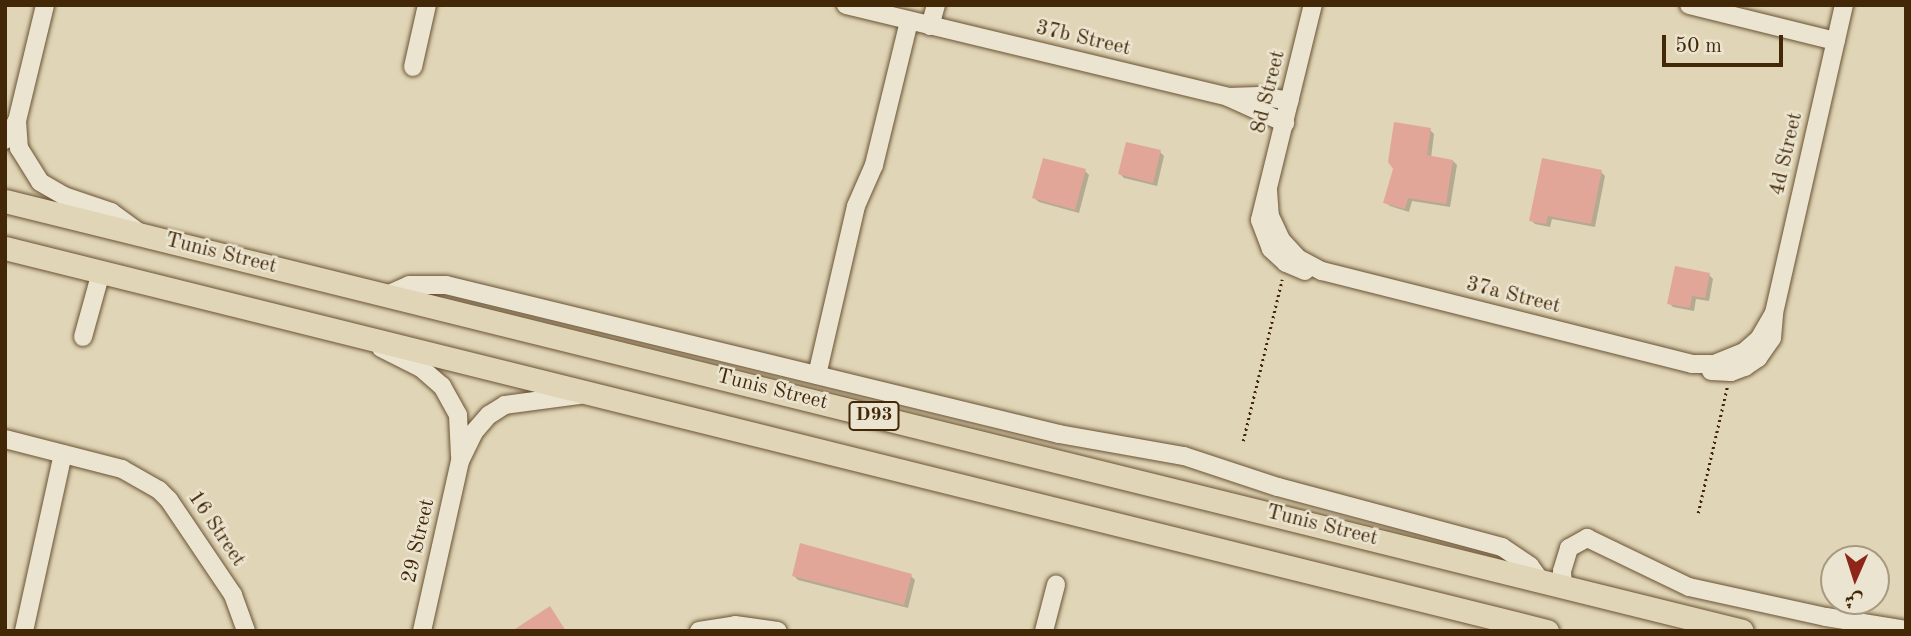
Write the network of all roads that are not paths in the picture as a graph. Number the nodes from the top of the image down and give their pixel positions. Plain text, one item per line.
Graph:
1 (45, 5) edge
2 (427, 5) edge
3 (846, 5) edge
4 (936, 5) edge
5 (1313, 5) edge
6 (1689, 5) edge
7 (1844, 5) edge
8 (909, 21) junction
9 (930, 26) junction
10 (1836, 41) junction
11 (413, 67) dead end
12 (1228, 97) junction
13 (1290, 100) junction
14 (17, 121) junction
15 (1284, 122) junction
16 (5, 140) edge
17 (5, 201) edge
18 (141, 234) junction
19 (1276, 245) junction
20 (5, 248) edge
21 (1322, 271) junction
22 (101, 272) junction
23 (387, 295) junction
24 (359, 336) junction
25 (83, 337) dead end
26 (1748, 358) junction
27 (1692, 364) junction
28 (817, 375) junction
29 (589, 393) junction
30 (5, 439) edge
31 (64, 454) junction
32 (460, 461) junction
33 (1540, 580) junction
34 (1056, 585) dead end
35 (1563, 586) junction
36 (1906, 630) edge
37 (24, 631) edge
38 (246, 631) edge
39 (422, 631) edge
40 (699, 631) edge
41 (778, 631) edge
42 (1044, 631) edge
43 (1547, 631) edge
44 (1742, 631) edge

1 - 14 street
2 - 11 street
3 - 8 street, 37b Street
4 - 9 street
5 - 13 street, 8d Street
6 - 10 street
7 - 10 street, 4d Street
8 - 9 street, 37b Street
8 - 28 street
9 - 12 street, 37b Street
10 - 26 street, 4d Street
12 - 13 street, 37b Street
12 - 15 street, 37b Street
13 - 15 street, 8d Street
14 - 16 street
14 - 18 street
15 - 19 street, 8d Street
17 - 18 main road, Tunis Street / D93
18 - 23 main road, Tunis Street / D93
19 - 21 street, 37a Street
19 - 21 street, 37a Street
20 - 22 main road, D93
21 - 27 street, 37a Street
22 - 24 main road, D93
22 - 25 street
23 - 28 street
23 - 33 main road, Tunis Street / D93
24 - 29 main road, D93
24 - 32 street, 29 Street
26 - 27 street, 37a Street
26 - 27 street, 37a Street
28 - 33 street
29 - 32 street, 29 Street
29 - 43 main road, D93
30 - 31 street, 16 Street
31 - 37 street
31 - 38 street, 16 Street
32 - 39 street, 29 Street
33 - 35 main road, Tunis Street / D93
34 - 42 street
35 - 36 street
35 - 44 main road, Tunis Street / D93
40 - 41 street

